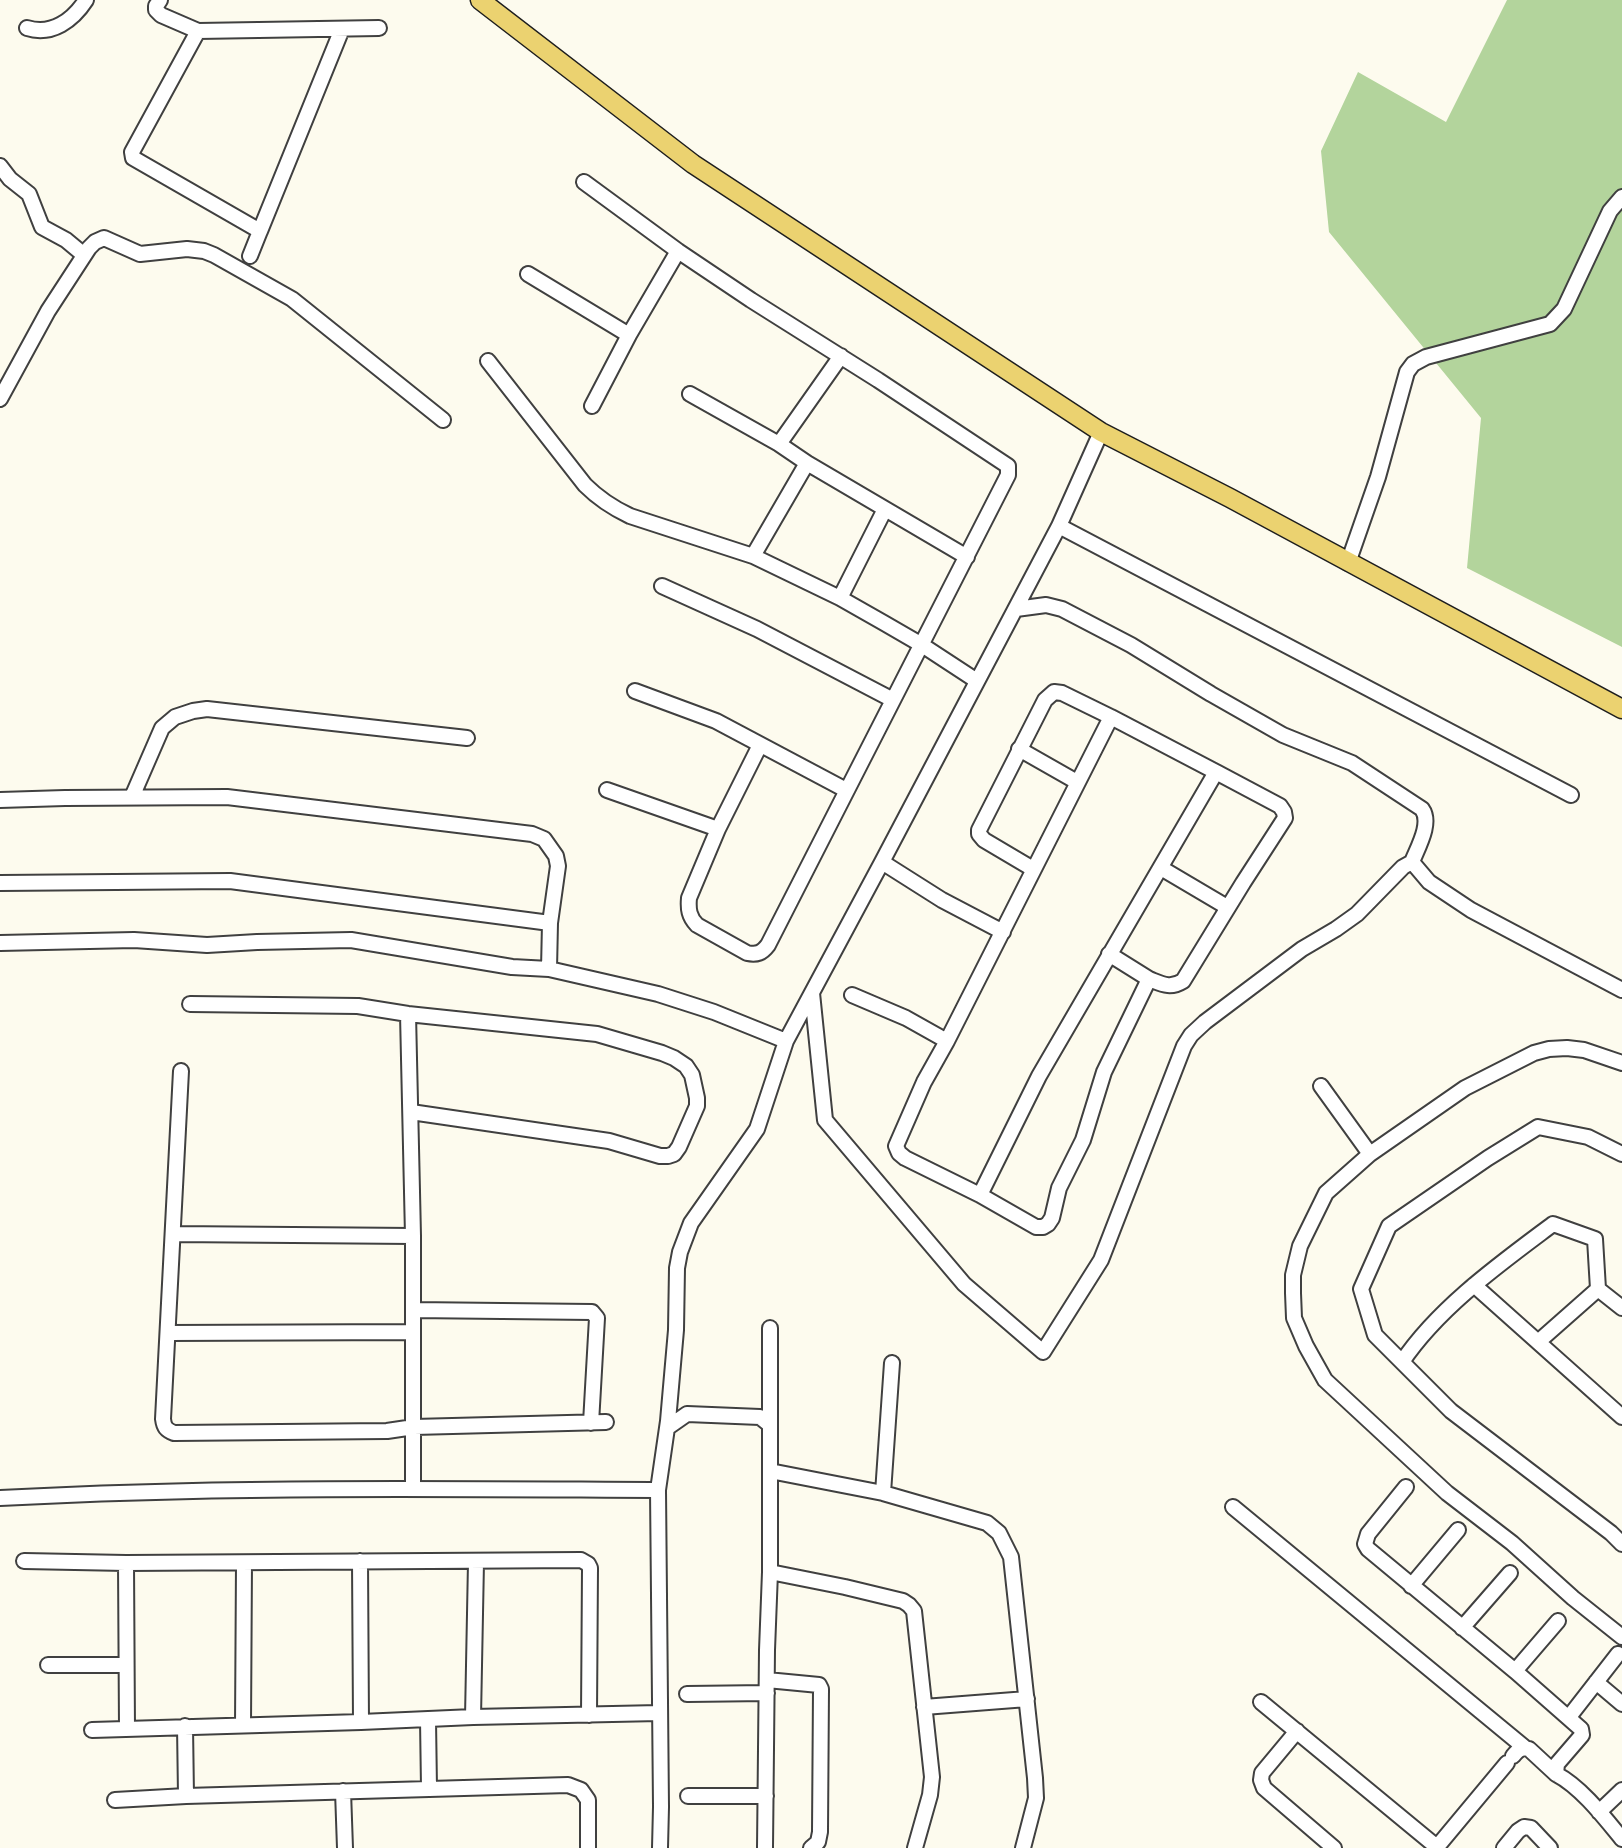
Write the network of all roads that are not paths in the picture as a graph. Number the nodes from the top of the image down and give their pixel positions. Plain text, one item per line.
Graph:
1 (86, 0) edge
2 (160, 0) edge
3 (480, 0) edge
4 (27, 28) dead end
5 (379, 28) dead end
6 (342, 29) junction
7 (198, 32) junction
8 (0, 166) edge
9 (584, 182) dead end
10 (1622, 197) edge
11 (260, 231) junction
12 (678, 251) junction
13 (84, 256) junction
14 (250, 256) dead end
15 (528, 274) dead end
16 (629, 335) junction
17 (841, 356) junction
18 (488, 361) dead end
19 (690, 394) dead end
20 (0, 399) edge
21 (592, 406) dead end
22 (443, 420) dead end
23 (1101, 432) junction
24 (779, 444) junction
25 (807, 463) junction
26 (885, 509) junction
27 (1059, 526) junction
28 (753, 555) junction
29 (967, 557) junction
30 (1348, 563) junction
31 (662, 586) dead end
32 (839, 598) junction
33 (1016, 609) junction
34 (922, 645) junction
35 (977, 681) junction
36 (635, 691) dead end
37 (893, 699) junction
38 (1622, 709) edge
39 (1111, 717) junction
40 (467, 737) dead end
41 (760, 745) junction
42 (1019, 749) junction
43 (1216, 772) junction
44 (1077, 782) junction
45 (607, 790) dead end
46 (846, 790) junction
47 (1571, 795) dead end
48 (132, 797) junction
49 (0, 800) edge
50 (718, 829) junction
51 (882, 862) junction
52 (1412, 862) junction
53 (1161, 868) junction
54 (1033, 869) junction
55 (0, 883) edge
56 (1227, 907) junction
57 (550, 923) junction
58 (1003, 932) junction
59 (0, 943) edge
60 (1109, 954) junction
61 (549, 969) junction
62 (1149, 979) junction
63 (1622, 990) edge
64 (812, 992) junction
65 (852, 995) dead end
66 (190, 1004) dead end
67 (408, 1014) junction
68 (786, 1041) junction
69 (947, 1041) junction
70 (1622, 1063) edge
71 (181, 1071) dead end
72 (1321, 1086) dead end
73 (411, 1112) junction
74 (1370, 1154) junction
75 (1622, 1154) edge
76 (980, 1195) junction
77 (173, 1234) junction
78 (414, 1236) junction
79 (1474, 1285) junction
80 (1598, 1289) junction
81 (1622, 1308) edge
82 (413, 1310) junction
83 (770, 1328) dead end
84 (414, 1332) junction
85 (168, 1333) junction
86 (1538, 1342) junction
87 (1402, 1362) junction
88 (892, 1363) dead end
89 (1622, 1416) edge
90 (770, 1424) junction
91 (414, 1427) junction
92 (667, 1428) junction
93 (770, 1471) junction
94 (1406, 1487) dead end
95 (413, 1489) junction
96 (658, 1490) junction
97 (883, 1493) junction
98 (0, 1498) edge
99 (1233, 1507) dead end
100 (1458, 1530) dead end
101 (1622, 1544) edge
102 (24, 1561) dead end
103 (360, 1561) junction
104 (476, 1562) junction
105 (126, 1563) junction
106 (244, 1563) junction
107 (771, 1572) junction
108 (1510, 1573) dead end
109 (1411, 1586) junction
110 (1558, 1622) dead end
111 (1462, 1628) junction
112 (1622, 1637) edge
113 (1618, 1654) dead end
114 (48, 1665) dead end
115 (126, 1665) junction
116 (1515, 1671) junction
117 (1597, 1682) junction
118 (767, 1687) junction
119 (687, 1694) dead end
120 (1027, 1699) junction
121 (1261, 1702) dead end
122 (1622, 1703) edge
123 (924, 1707) junction
124 (659, 1713) junction
125 (589, 1714) junction
126 (473, 1717) junction
127 (1569, 1717) junction
128 (428, 1720) junction
129 (360, 1722) junction
130 (243, 1725) junction
131 (185, 1726) junction
132 (127, 1729) junction
133 (92, 1730) dead end
134 (1297, 1731) junction
135 (1515, 1755) junction
136 (1556, 1774) junction
137 (429, 1788) junction
138 (1622, 1790) edge
139 (343, 1791) junction
140 (187, 1796) junction
141 (688, 1796) dead end
142 (766, 1796) junction
143 (115, 1800) dead end
144 (1599, 1812) junction
145 (1622, 1839) edge
146 (345, 1848) edge
147 (588, 1848) edge
148 (660, 1848) edge
149 (765, 1848) edge
150 (811, 1848) edge
151 (915, 1848) edge
152 (1023, 1848) edge
153 (1334, 1848) edge
154 (1437, 1848) edge
155 (1504, 1848) edge
156 (1550, 1848) edge

1 - 4 street
2 - 7 street
3 - 23 main road
5 - 6 street
6 - 7 street
6 - 11 street
7 - 11 street
8 - 13 street
9 - 12 street
10 - 30 street
11 - 14 street
12 - 16 street
12 - 17 street
13 - 20 street
13 - 22 street
15 - 16 street
16 - 21 street
17 - 24 street
17 - 29 street
18 - 28 street
19 - 24 street
23 - 27 street
23 - 30 main road
24 - 25 street
25 - 26 street
25 - 28 street
26 - 29 street
26 - 32 street
27 - 33 street
27 - 47 street
28 - 32 street
29 - 34 street
30 - 38 main road
31 - 37 street
32 - 34 street
33 - 35 street
33 - 52 street
34 - 35 street
34 - 37 street
35 - 51 street
36 - 41 street
37 - 46 street
39 - 42 street
39 - 43 street
39 - 44 street
40 - 48 street
41 - 46 street
41 - 50 street
42 - 44 street
42 - 54 street
43 - 53 street
43 - 56 street
44 - 54 street
45 - 50 street
46 - 50 street
48 - 49 street
48 - 57 street
51 - 58 street
51 - 64 street
52 - 63 street
52 - 64 street
53 - 56 street
53 - 60 street
54 - 58 street
55 - 57 street
56 - 62 street
57 - 61 street
58 - 69 street
59 - 61 street
60 - 62 street
60 - 76 street
61 - 68 street
62 - 76 street
64 - 68 street
65 - 69 street
66 - 67 street
67 - 73 street
67 - 73 street
68 - 92 street
69 - 76 street
70 - 74 street
71 - 77 street
72 - 74 street
73 - 78 street
74 - 112 street
75 - 87 street
77 - 78 street
77 - 85 street
78 - 82 street
79 - 80 street
79 - 86 street
79 - 87 street
80 - 81 street
80 - 86 street
82 - 84 street
82 - 91 street
83 - 90 street
84 - 85 street
84 - 91 street
85 - 91 street
86 - 89 street
87 - 101 street
88 - 97 street
90 - 92 street
90 - 93 street
91 - 95 street
92 - 96 street
93 - 97 street
93 - 107 street
94 - 109 street
95 - 96 street
95 - 98 street
96 - 124 street
97 - 120 street
99 - 135 street
100 - 109 street
102 - 105 street
103 - 104 street
103 - 106 street
103 - 129 street
104 - 125 street
104 - 126 street
105 - 106 street
105 - 115 street
106 - 130 street
107 - 118 street
107 - 123 street
108 - 111 street
109 - 111 street
110 - 116 street
111 - 116 street
113 - 117 street
114 - 115 street
115 - 132 street
116 - 127 street
117 - 122 street
117 - 127 street
118 - 119 street
118 - 142 street
118 - 150 street
120 - 123 street
120 - 152 street
121 - 134 street
123 - 151 street
124 - 125 street
124 - 148 street
125 - 126 street
126 - 128 street
127 - 136 street
128 - 129 street
128 - 137 street
129 - 130 street
130 - 131 street
131 - 132 street
131 - 140 street
132 - 133 street
134 - 153 street
134 - 154 street
135 - 136 street
135 - 154 street
136 - 144 street
137 - 139 street
137 - 147 street
138 - 144 street
139 - 140 street
139 - 146 street
140 - 143 street
141 - 142 street
142 - 149 street
144 - 145 street
155 - 156 street

